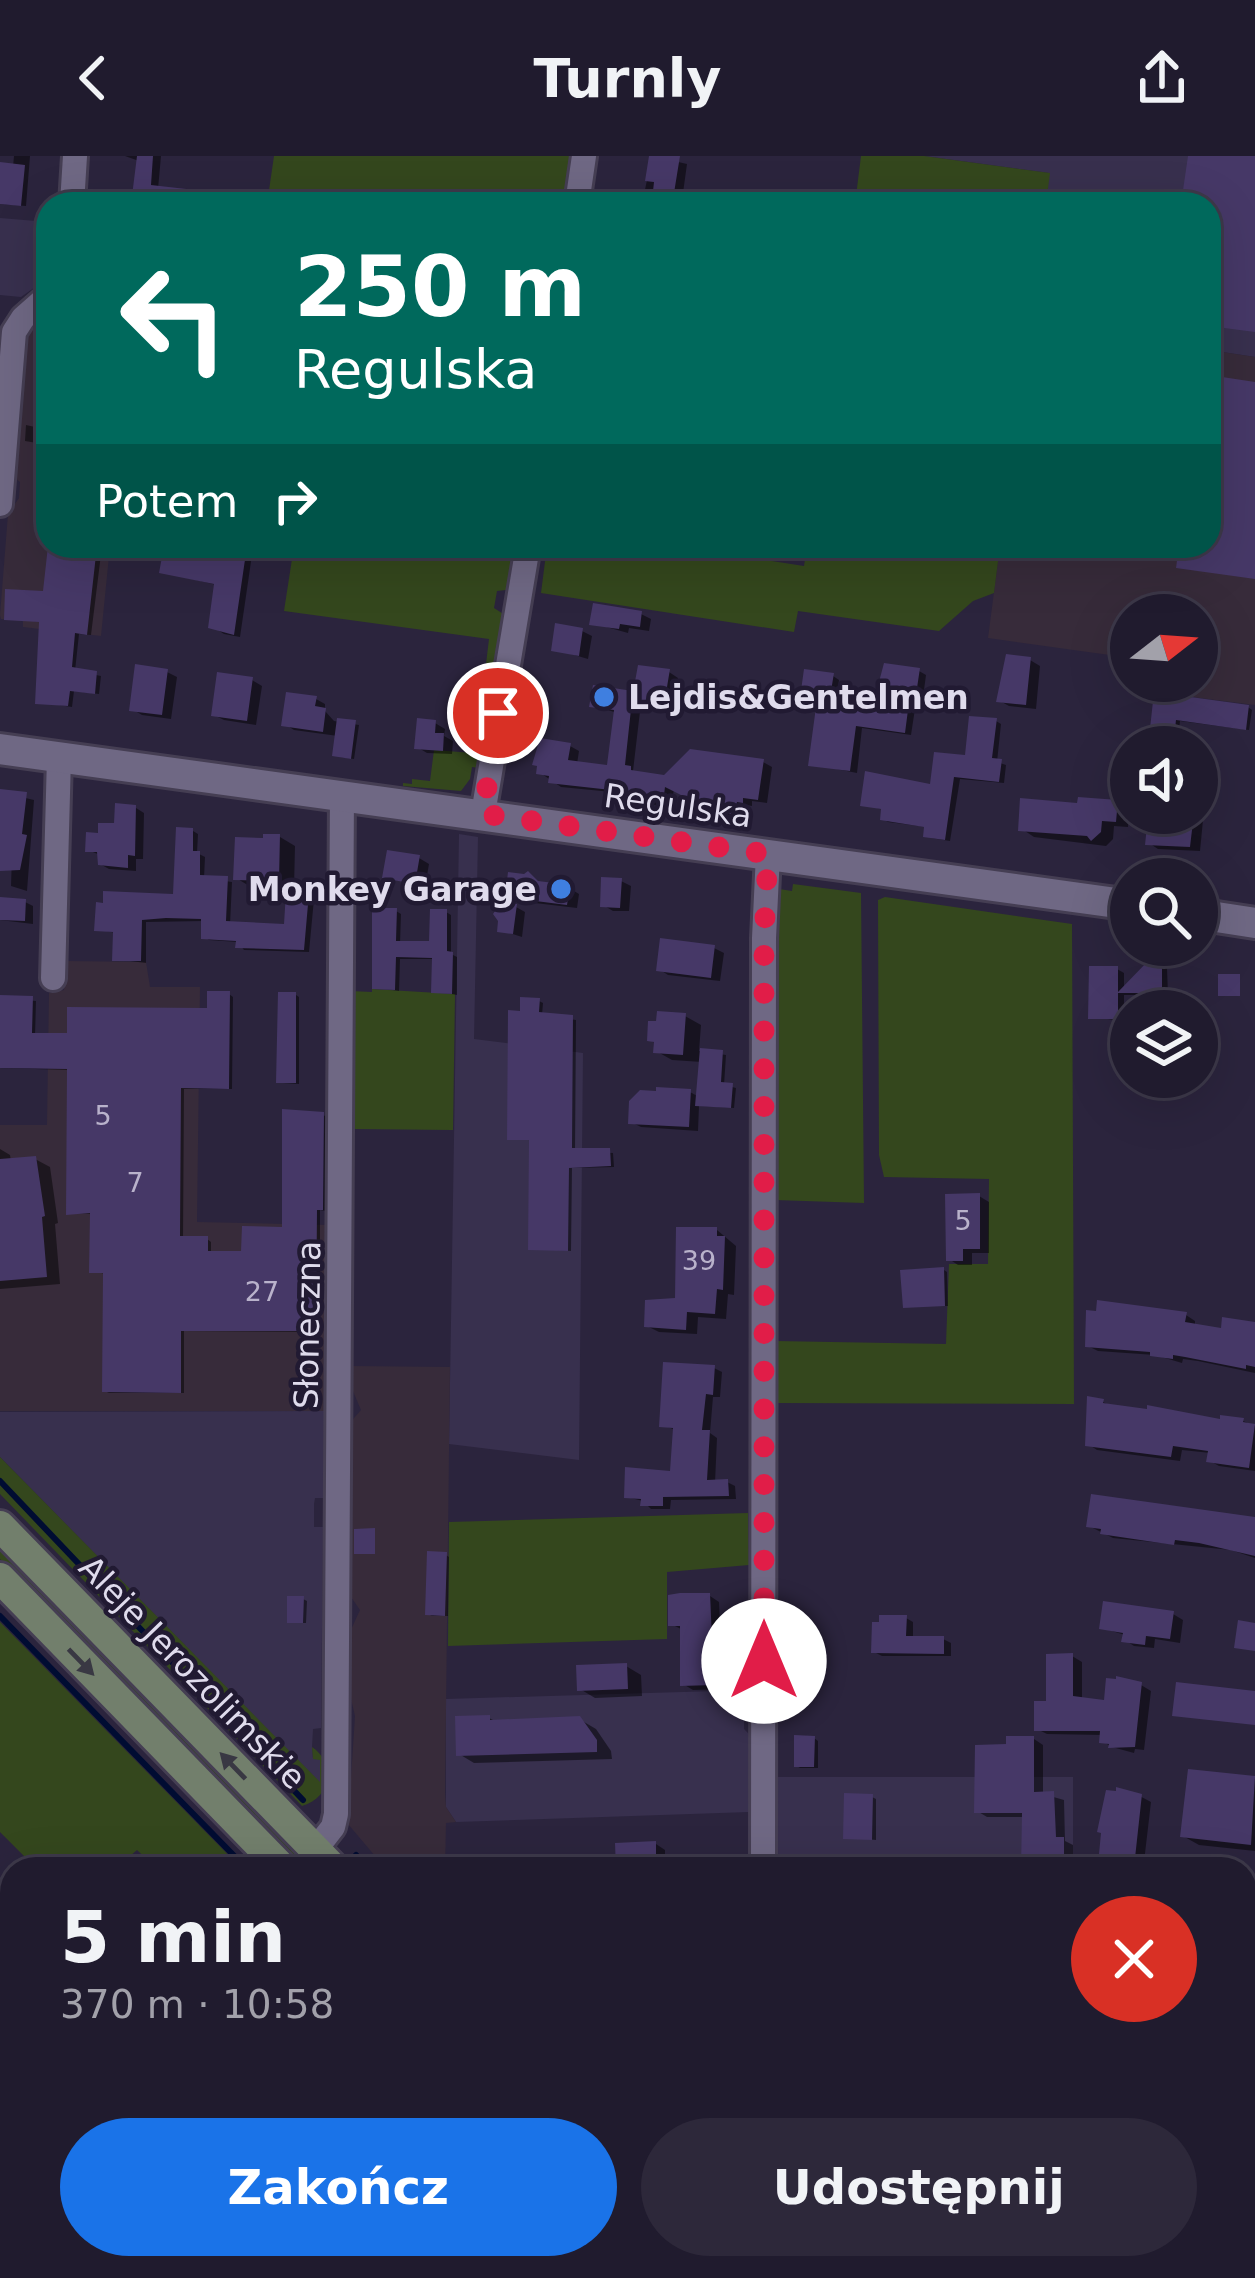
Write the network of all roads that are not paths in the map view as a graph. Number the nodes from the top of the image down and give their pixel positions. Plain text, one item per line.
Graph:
1 (75, 156) edge
2 (584, 156) edge
3 (73, 192) edge
4 (579, 192) edge
5 (36, 307) edge
6 (0, 504) edge
7 (526, 558) edge
8 (0, 748) edge
9 (59, 757) junction
10 (342, 794) junction
11 (483, 814) junction
12 (768, 854) junction
13 (1110, 902) edge
14 (1218, 917) edge
15 (1255, 922) edge
16 (52, 978) dead end
17 (0, 1526) edge
18 (0, 1578) edge
19 (271, 1857) edge
20 (322, 1857) edge
21 (325, 1857) edge
22 (763, 1857) edge

1 - 3 street
2 - 4 street
5 - 6 street
7 - 11 street
8 - 9 street, Regulska
9 - 10 street, Regulska
9 - 16 street
10 - 11 street, Regulska
10 - 21 street, Słoneczna
11 - 12 street, Regulska
12 - 13 street, Regulska
12 - 22 street
14 - 15 street
20 -> 17 main road, Aleje Jerozolimskie
18 -> 19 main road

